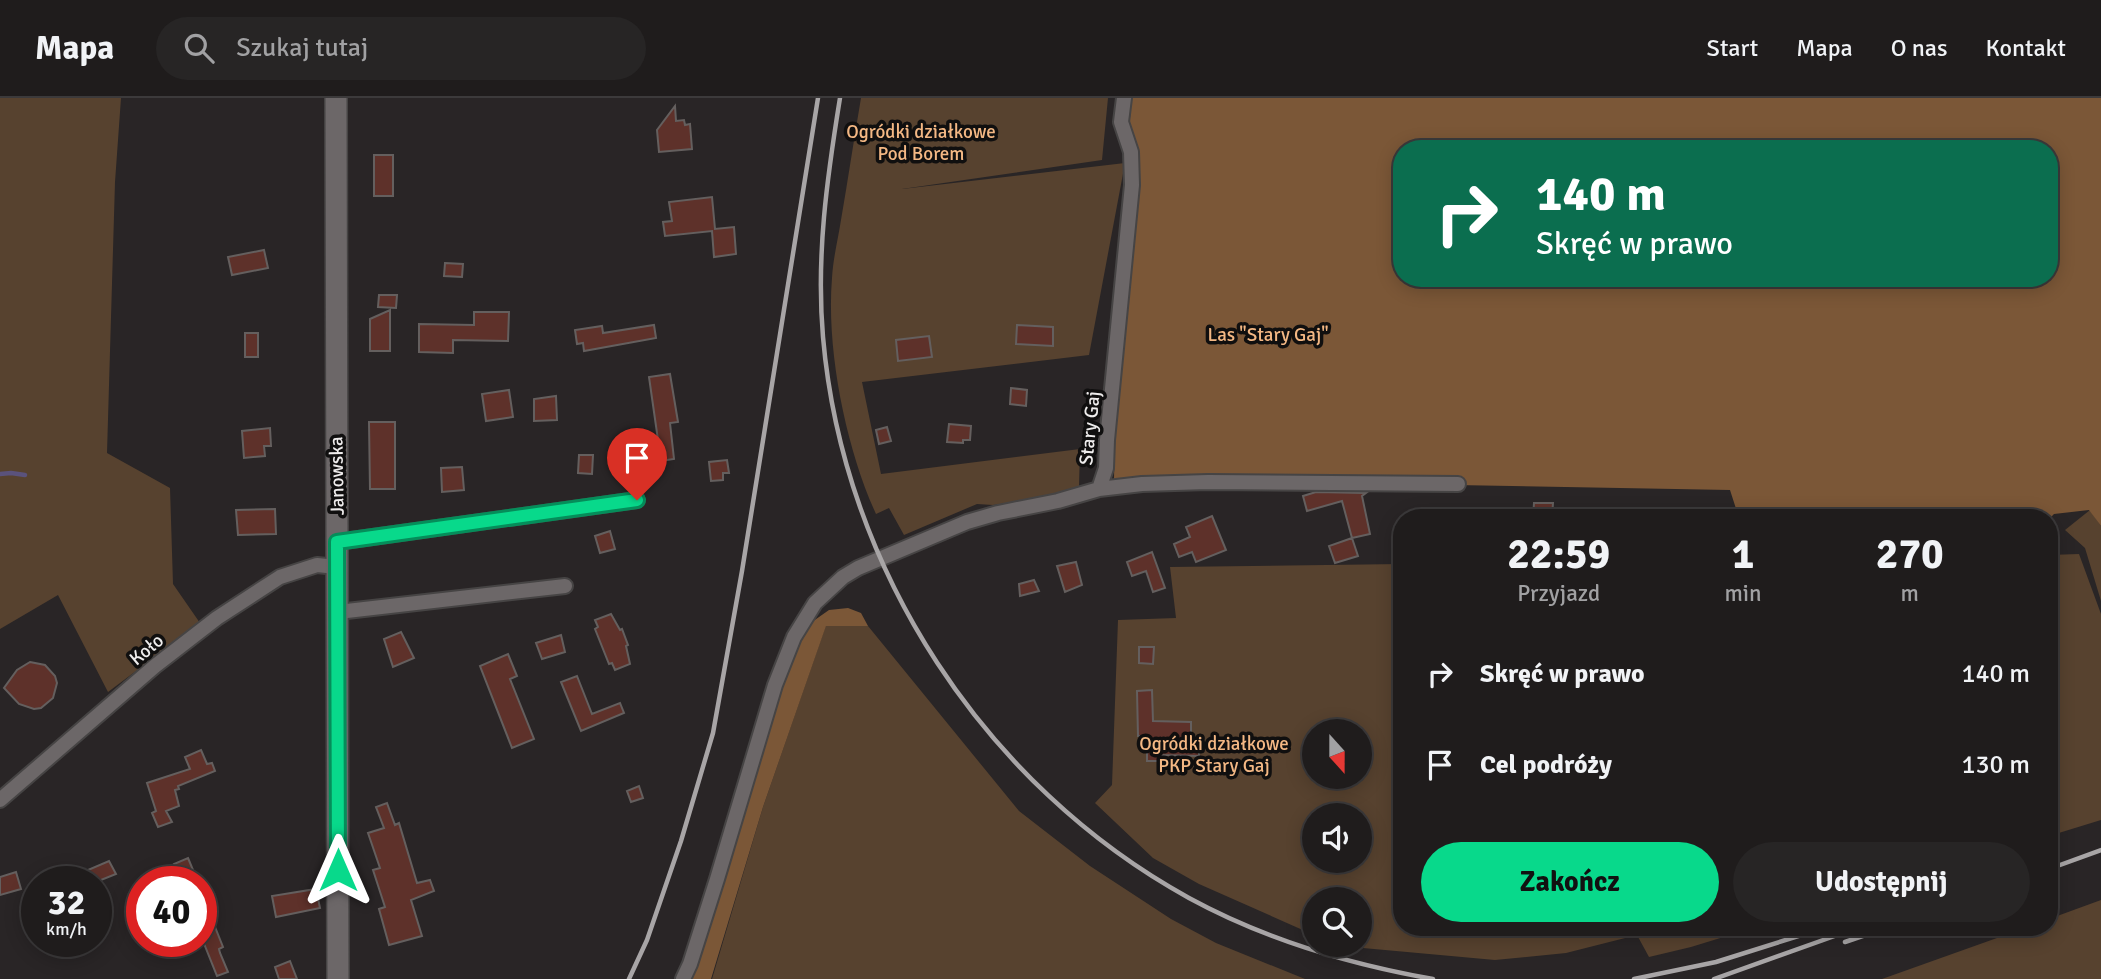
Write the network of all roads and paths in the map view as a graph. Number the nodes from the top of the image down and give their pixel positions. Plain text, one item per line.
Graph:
1 (336, 98) edge
2 (1124, 98) edge
3 (1458, 484) dead end
4 (1099, 489) junction
5 (637, 500) dead end
6 (337, 542) junction
7 (337, 567) junction
8 (565, 586) dead end
9 (338, 612) junction
10 (0, 800) edge
11 (338, 979) edge
12 (683, 979) edge

1 - 6 street, Janowska
2 - 4 street, Stary Gaj
3 - 4 street, Stary Gaj
4 - 12 street
5 - 6 street
6 - 7 street, Janowska
7 - 9 street, Janowska
7 - 10 street, Koło
8 - 9 street
9 - 11 street, Janowska

